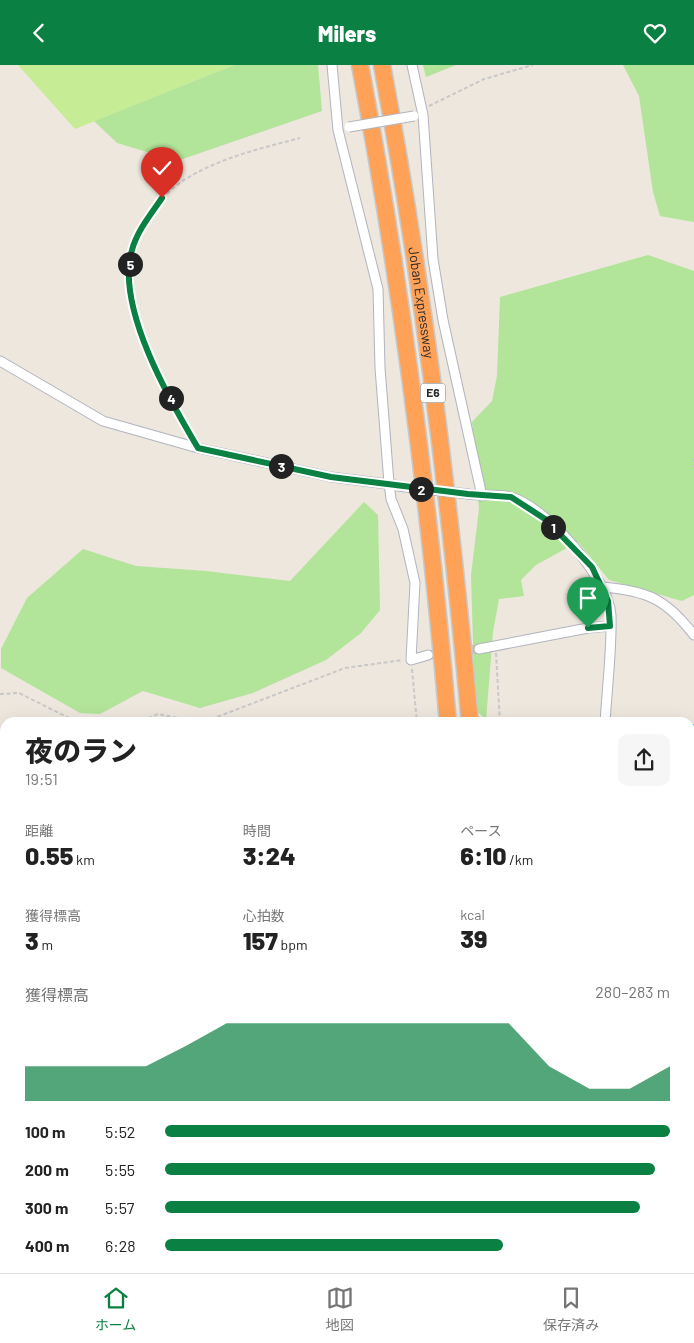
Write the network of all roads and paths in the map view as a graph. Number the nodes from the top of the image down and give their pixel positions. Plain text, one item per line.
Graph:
1 (332, 65) edge
2 (360, 65) edge
3 (382, 65) edge
4 (412, 65) edge
5 (534, 65) edge
6 (419, 113) junction
7 (338, 129) junction
8 (300, 138) dead end
9 (0, 361) edge
10 (198, 448) junction
11 (694, 458) edge
12 (694, 467) edge
13 (393, 484) junction
14 (482, 495) junction
15 (603, 587) junction
16 (610, 626) junction
17 (694, 635) edge
18 (495, 646) junction
19 (479, 649) tunnel mouth
20 (428, 655) tunnel mouth
21 (411, 660) junction
22 (0, 694) edge
23 (66, 717) edge
24 (151, 717) edge
25 (173, 717) edge
26 (217, 717) edge
27 (416, 717) edge
28 (447, 717) edge
29 (469, 717) edge
30 (500, 717) edge
31 (605, 717) edge

1 - 7 street
2 - 28 highway, Joban Expressway / E6
3 - 29 highway, Joban Expressway / E6
4 - 6 street
5 - 6 path
6 - 7 street, bridge
6 - 14 street
7 - 13 street
8 - 10 path
9 - 10 street
10 - 13 street
11 - 12 path
13 - 14 street, bridge
13 - 21 street
14 - 15 street
15 - 16 street
15 - 17 street
16 - 18 street
16 - 31 street
18 - 19 street
18 - 30 path
20 - 21 street
21 - 26 path
21 - 27 path
22 - 23 path
24 - 25 path

